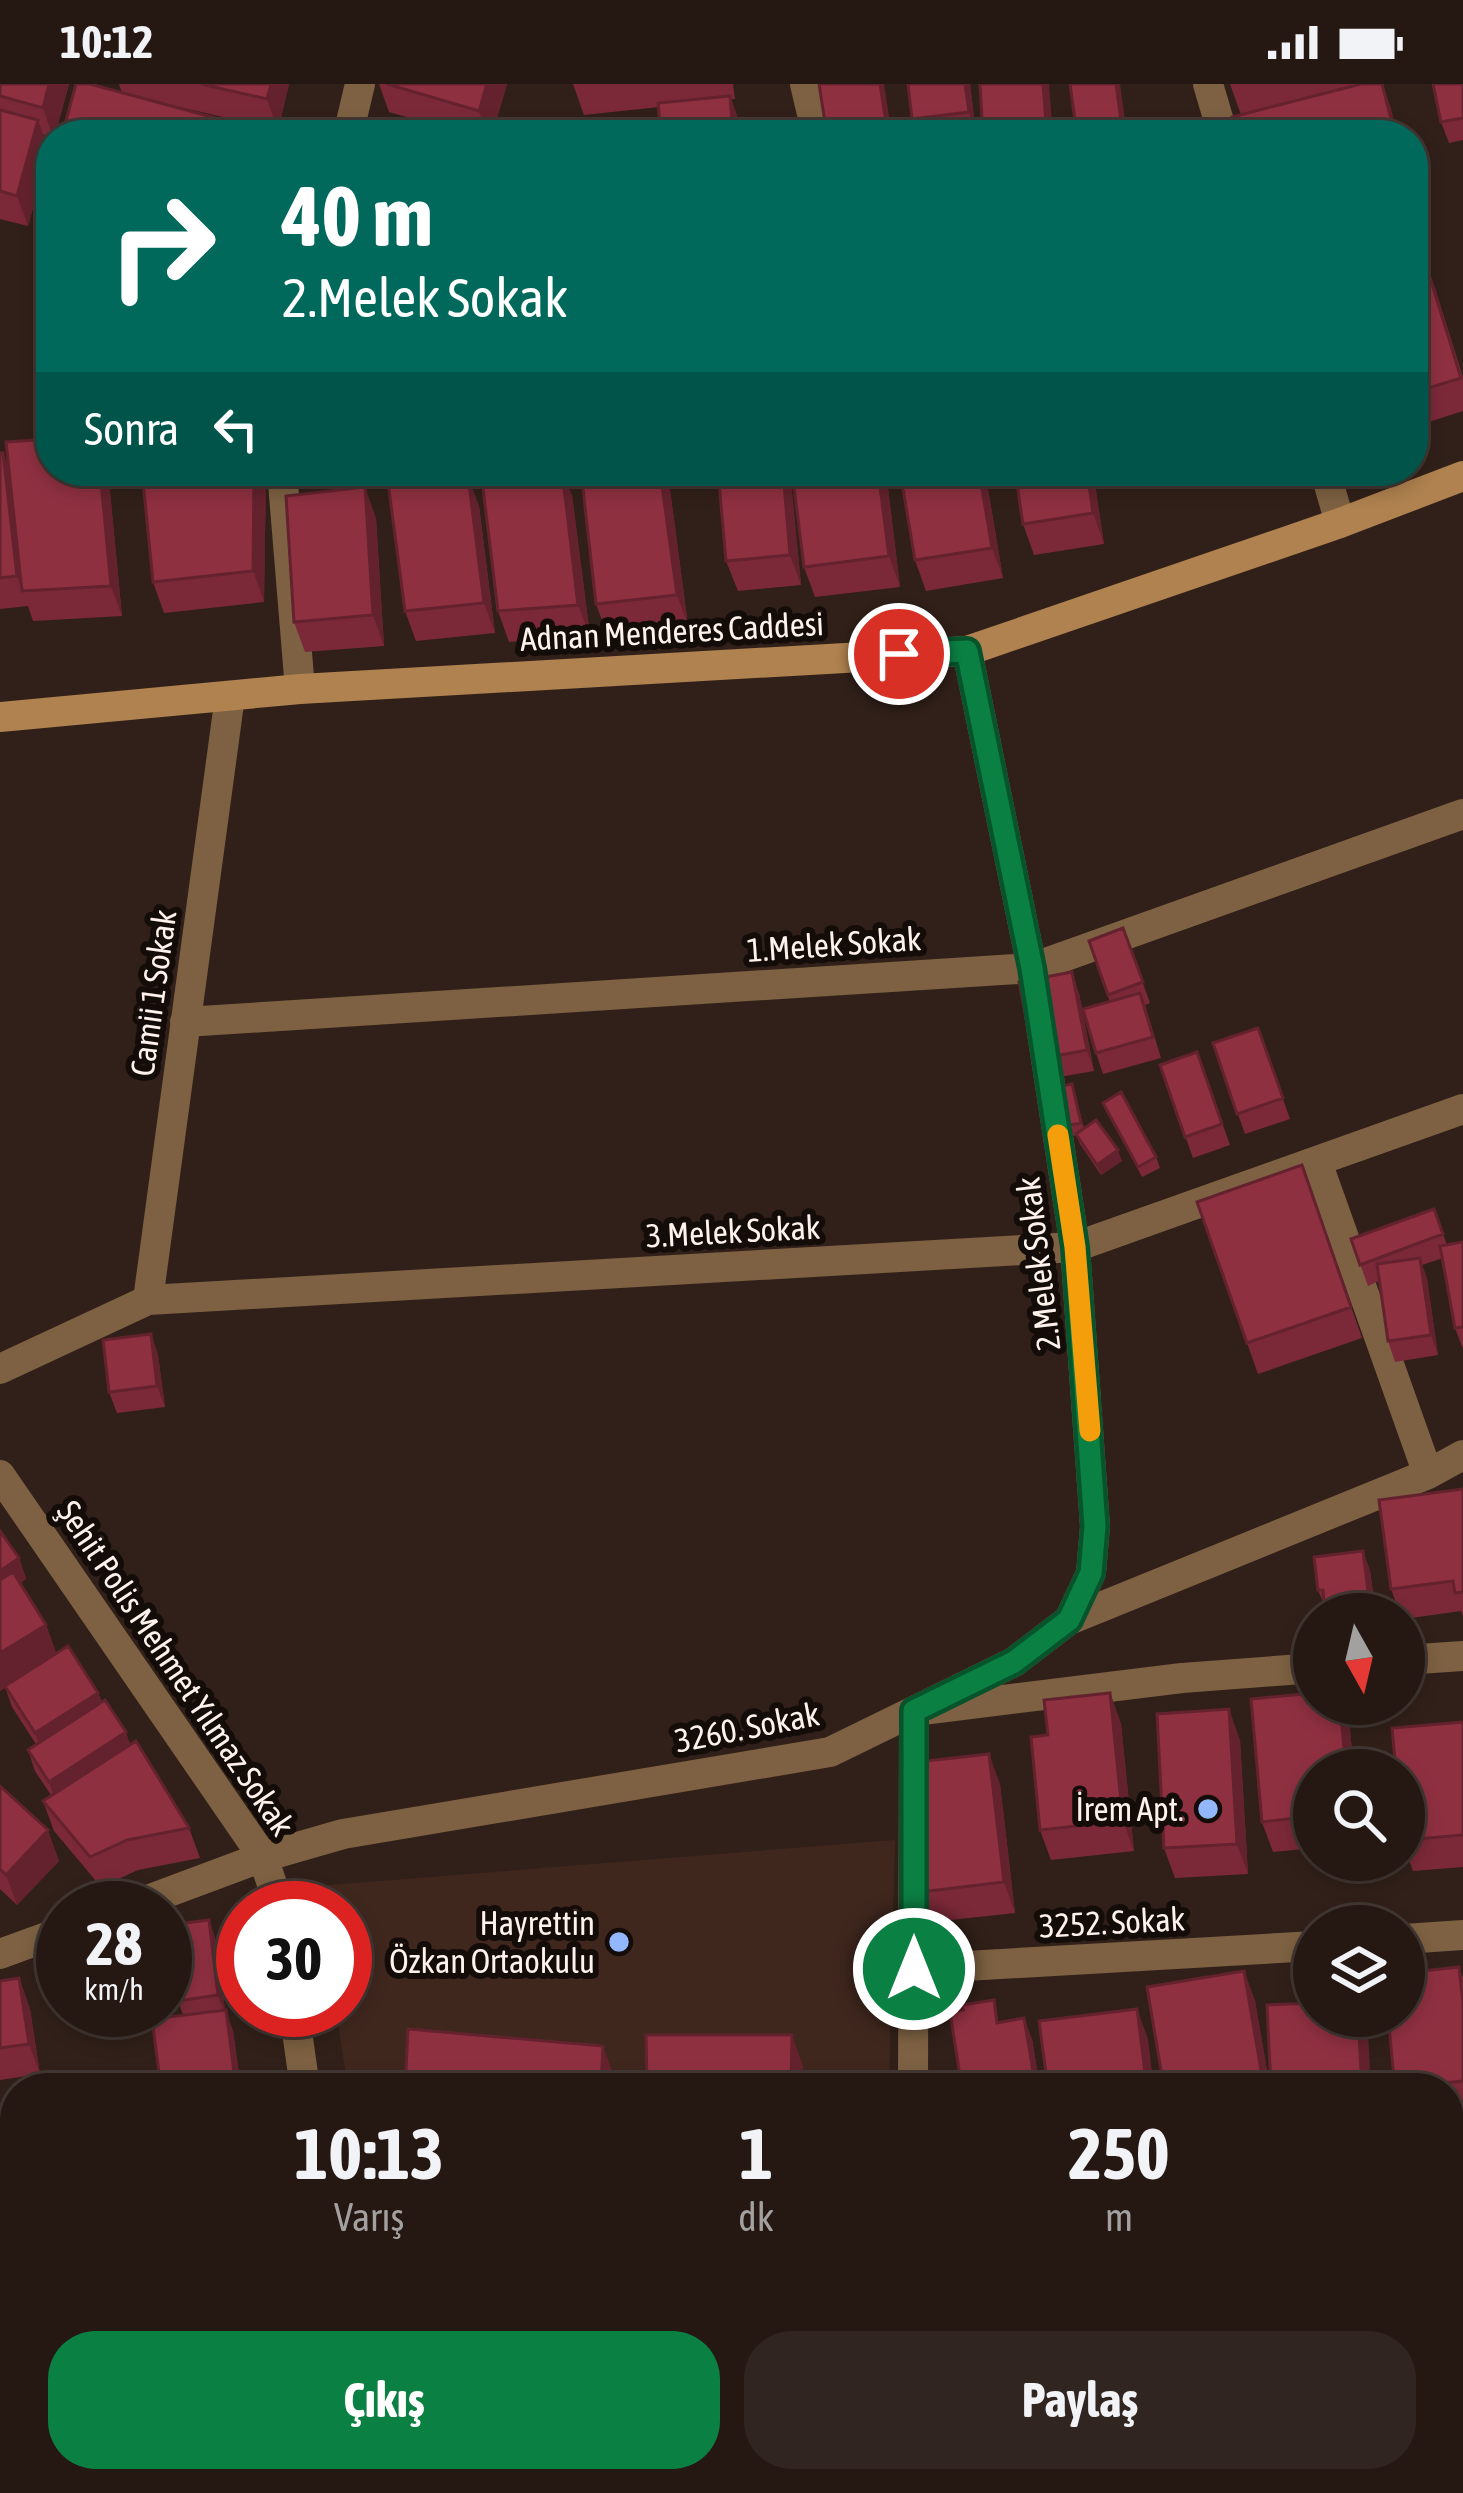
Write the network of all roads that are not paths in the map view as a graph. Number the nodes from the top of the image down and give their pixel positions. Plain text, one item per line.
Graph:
1 (360, 84) edge
2 (806, 84) edge
3 (1208, 84) edge
4 (352, 120) edge
5 (814, 120) edge
6 (1219, 120) edge
7 (1463, 476) edge
8 (283, 486) edge
9 (1329, 486) edge
10 (1340, 524) junction
11 (967, 651) junction
12 (300, 689) junction
13 (230, 696) junction
14 (0, 717) edge
15 (1463, 814) edge
16 (1032, 968) junction
17 (184, 1022) junction
18 (1463, 1109) edge
19 (1317, 1162) junction
20 (1075, 1247) junction
21 (148, 1300) junction
22 (0, 1370) edge
23 (1463, 1455) edge
24 (1428, 1474) junction
25 (0, 1475) edge
26 (1069, 1620) junction
27 (1463, 1656) edge
28 (1425, 1659) edge
29 (1293, 1670) edge
30 (914, 1711) junction
31 (263, 1857) junction
32 (271, 1881) edge
33 (192, 1883) edge
34 (1463, 1935) edge
35 (1425, 1938) edge
36 (36, 1941) edge
37 (1293, 1947) edge
38 (0, 1954) edge
39 (914, 1969) junction
40 (298, 2037) edge
41 (303, 2073) edge
42 (913, 2073) edge

1 - 4 street
2 - 5 street
3 - 6 street
7 - 10 main road, Adnan Menderes Caddesi
8 - 12 street
9 - 10 street
10 - 11 main road, Adnan Menderes Caddesi
11 - 12 main road, Adnan Menderes Caddesi
11 - 16 street, 2.Melek Sokak
12 - 13 main road, Adnan Menderes Caddesi
13 - 14 main road, Adnan Menderes Caddesi
13 - 17 street, Camii 1 Sokak
15 - 16 street, 1.Melek Sokak
16 - 17 street, 1.Melek Sokak
16 - 20 street, 2.Melek Sokak
17 - 21 street, Camii 1 Sokak
18 - 19 street, 3.Melek Sokak
19 - 20 street, 3.Melek Sokak
19 - 24 street
20 - 21 street, 3.Melek Sokak
20 - 26 street, 2.Melek Sokak
21 - 22 street, 3.Melek Sokak
23 - 24 street
24 - 26 street
25 - 31 street, Şehit Polis Mehmet Yılmaz Sokak
26 - 30 street
27 - 28 street
29 - 30 street, 3260. Sokak
30 - 31 street, 3260. Sokak
30 - 39 street
31 - 32 street, Şehit Polis Mehmet Yılmaz Sokak
31 - 33 street, 3260. Sokak
34 - 35 street
36 - 38 street
37 - 39 street, 3252. Sokak
39 - 42 street
40 - 41 street

